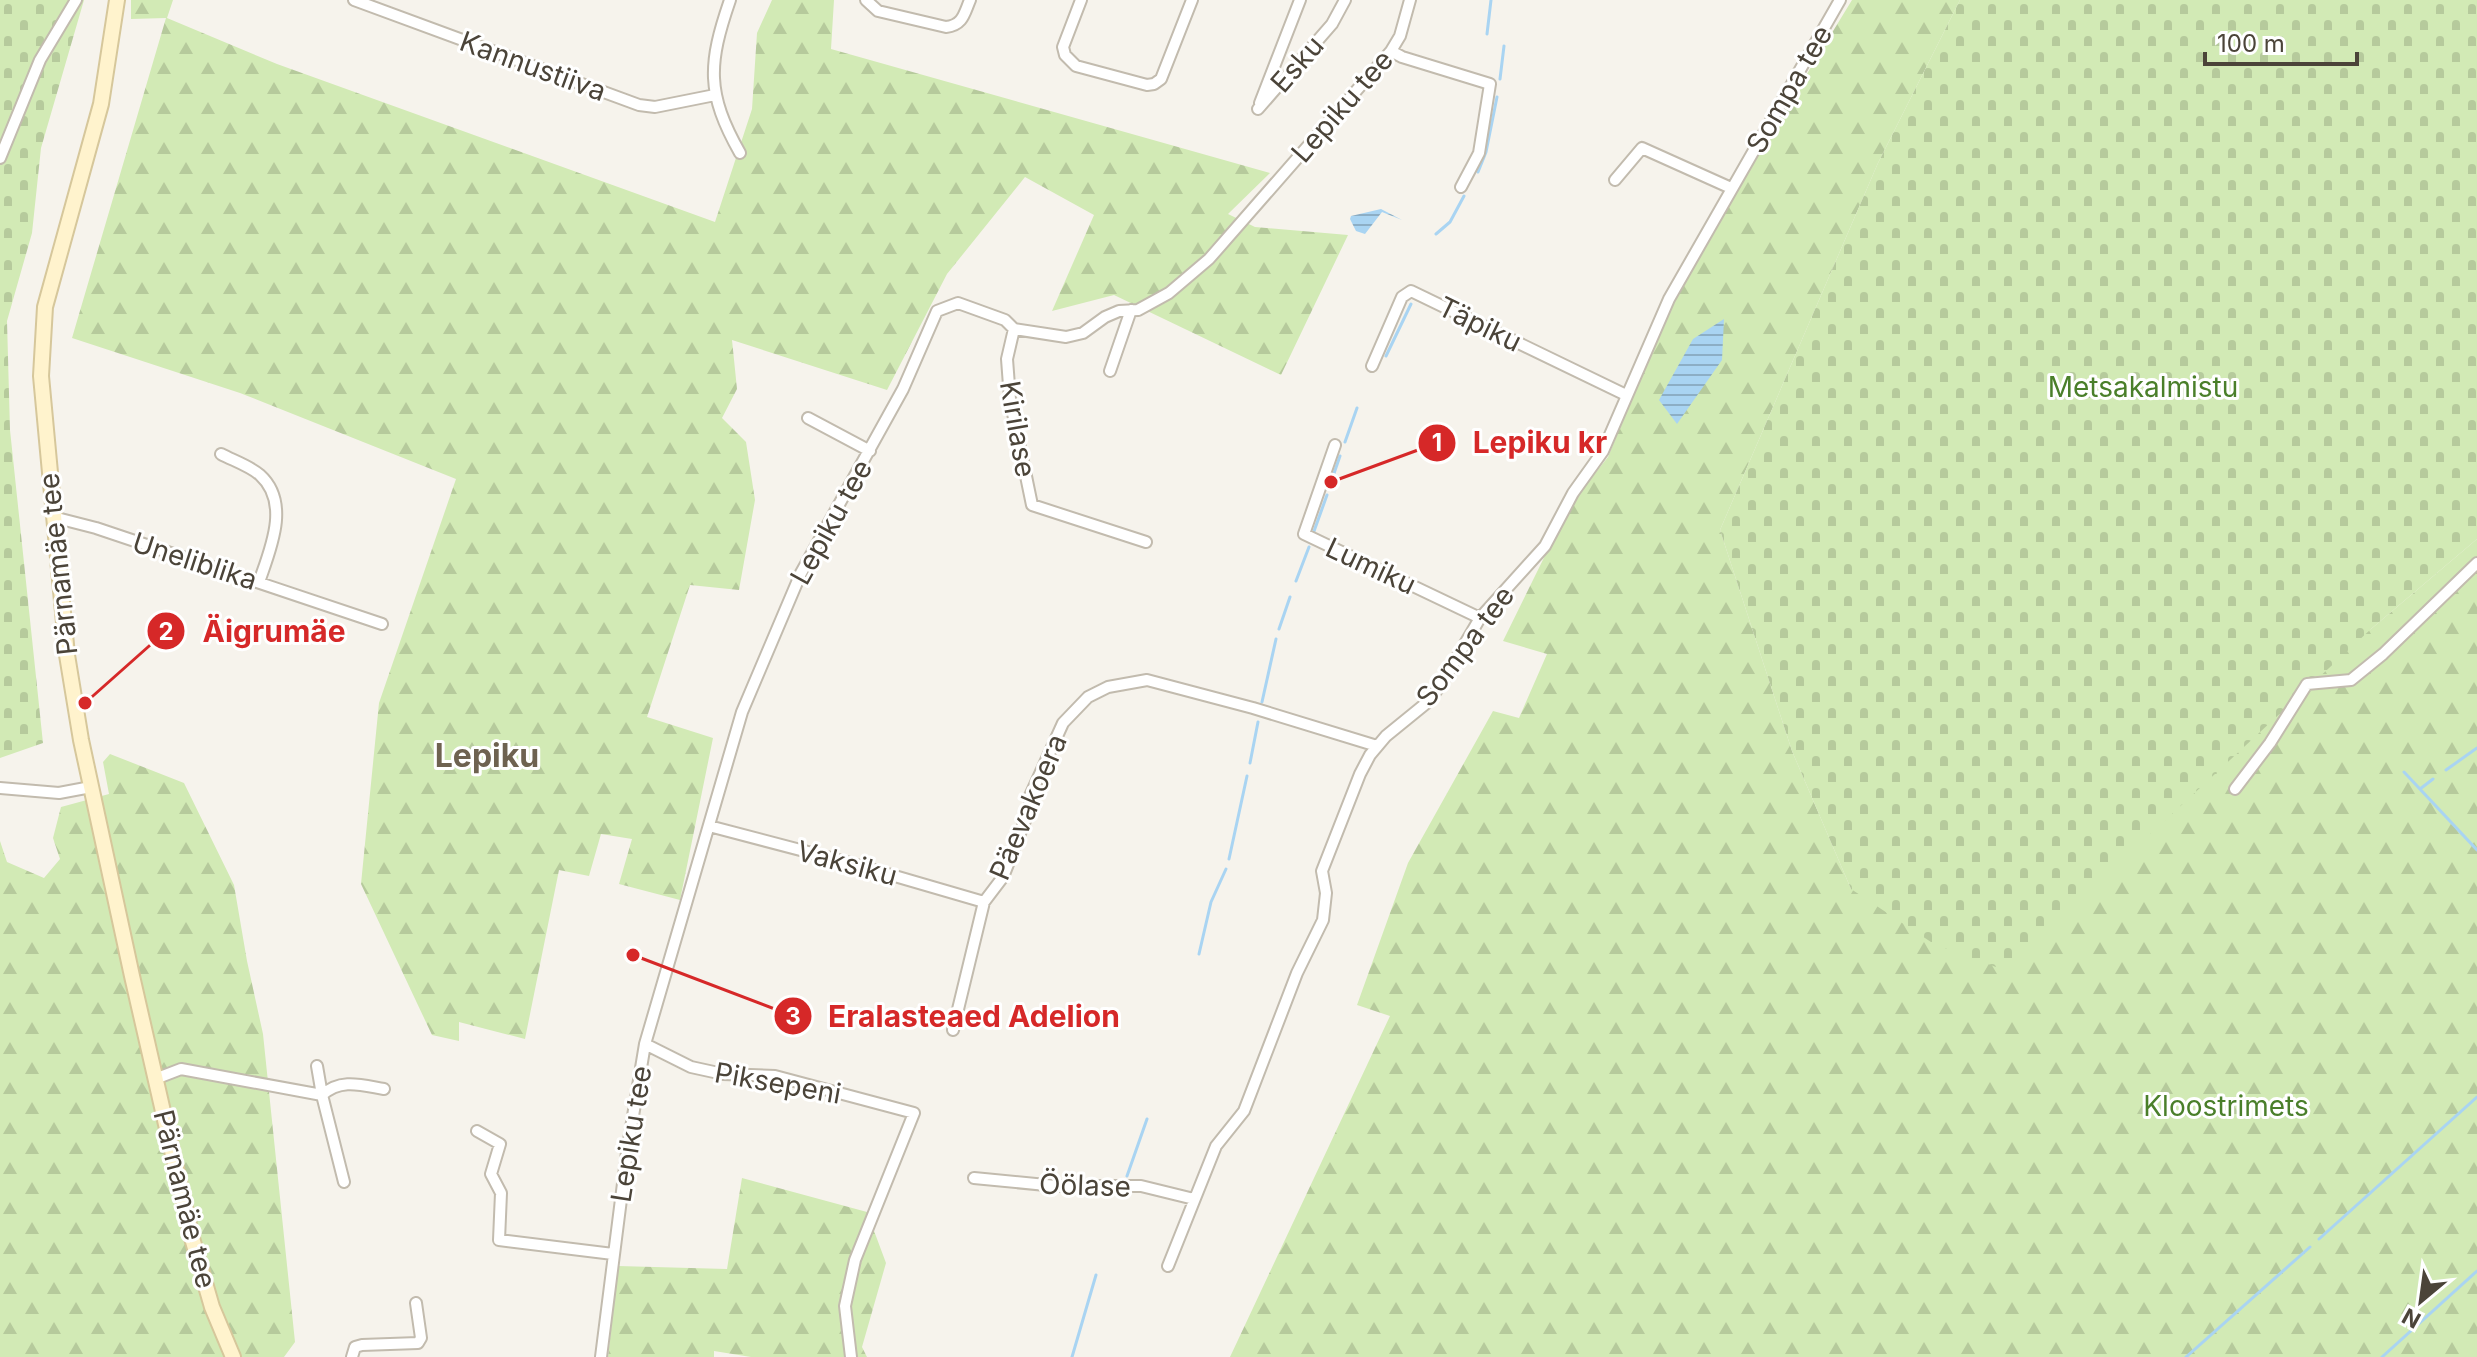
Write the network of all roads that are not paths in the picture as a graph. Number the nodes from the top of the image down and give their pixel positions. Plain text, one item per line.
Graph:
1 (76, 0) edge
2 (117, 0) edge
3 (354, 0) edge
4 (730, 0) edge
5 (866, 0) edge
6 (970, 0) edge
7 (1081, 0) edge
8 (1192, 0) edge
9 (1300, 0) edge
10 (1345, 0) edge
11 (1410, 0) edge
12 (1840, 0) edge
13 (1391, 51) junction
14 (715, 95) junction
15 (740, 153) dead end
16 (0, 158) edge
17 (1615, 180) dead end
18 (1461, 187) dead end
19 (1731, 188) junction
20 (1131, 310) junction
21 (1014, 329) junction
22 (1372, 366) dead end
23 (1110, 371) dead end
24 (1626, 395) junction
25 (808, 418) dead end
26 (1335, 445) dead end
27 (870, 451) junction
28 (221, 454) dead end
29 (53, 517) junction
30 (1146, 542) dead end
31 (2477, 563) edge
32 (259, 582) junction
33 (1480, 618) junction
34 (382, 624) dead end
35 (1377, 746) junction
36 (91, 787) junction
37 (0, 788) edge
38 (2235, 789) dead end
39 (709, 826) junction
40 (984, 902) junction
41 (953, 1030) dead end
42 (645, 1044) junction
43 (317, 1066) dead end
44 (155, 1079) junction
45 (384, 1089) dead end
46 (322, 1095) junction
47 (477, 1131) dead end
48 (974, 1178) dead end
49 (344, 1182) dead end
50 (1194, 1199) junction
51 (613, 1254) junction
52 (1168, 1266) dead end
53 (416, 1303) dead end
54 (233, 1357) edge
55 (352, 1357) edge
56 (601, 1357) edge
57 (851, 1357) edge

1 - 16 street
2 - 29 main road, Pärnamäe tee
3 - 14 street, Kannustiiva
4 - 14 street
5 - 6 street
7 - 8 street
9 - 10 street, Esku
11 - 13 street, Lepiku tee
12 - 19 street, Sompa tee
13 - 18 street
13 - 20 street, Lepiku tee
14 - 15 street
17 - 19 street
19 - 24 street, Sompa tee
20 - 21 street, Lepiku tee
20 - 23 street
21 - 27 street, Lepiku tee
21 - 30 street, Kirilase
22 - 24 street, Täpiku
24 - 33 street, Sompa tee
25 - 27 street
26 - 33 street, Lumiku
27 - 39 street, Lepiku tee
28 - 32 street
29 - 32 street, Uneliblika
29 - 36 main road, Pärnamäe tee
31 - 38 street
32 - 34 street, Uneliblika
33 - 35 street, Sompa tee
35 - 40 street, Päevakoera
35 - 50 street, Sompa tee
36 - 37 street
36 - 44 main road, Pärnamäe tee
39 - 40 street, Vaksiku
39 - 42 street, Lepiku tee
40 - 41 street, Päevakoera
42 - 51 street, Lepiku tee
42 - 57 street, Piksepeni
43 - 46 street
44 - 46 street
44 - 54 main road, Pärnamäe tee
45 - 46 street
46 - 49 street
47 - 51 street
48 - 50 street, Öölase
50 - 52 street, Sompa tee
51 - 56 street, Lepiku tee
53 - 55 street

